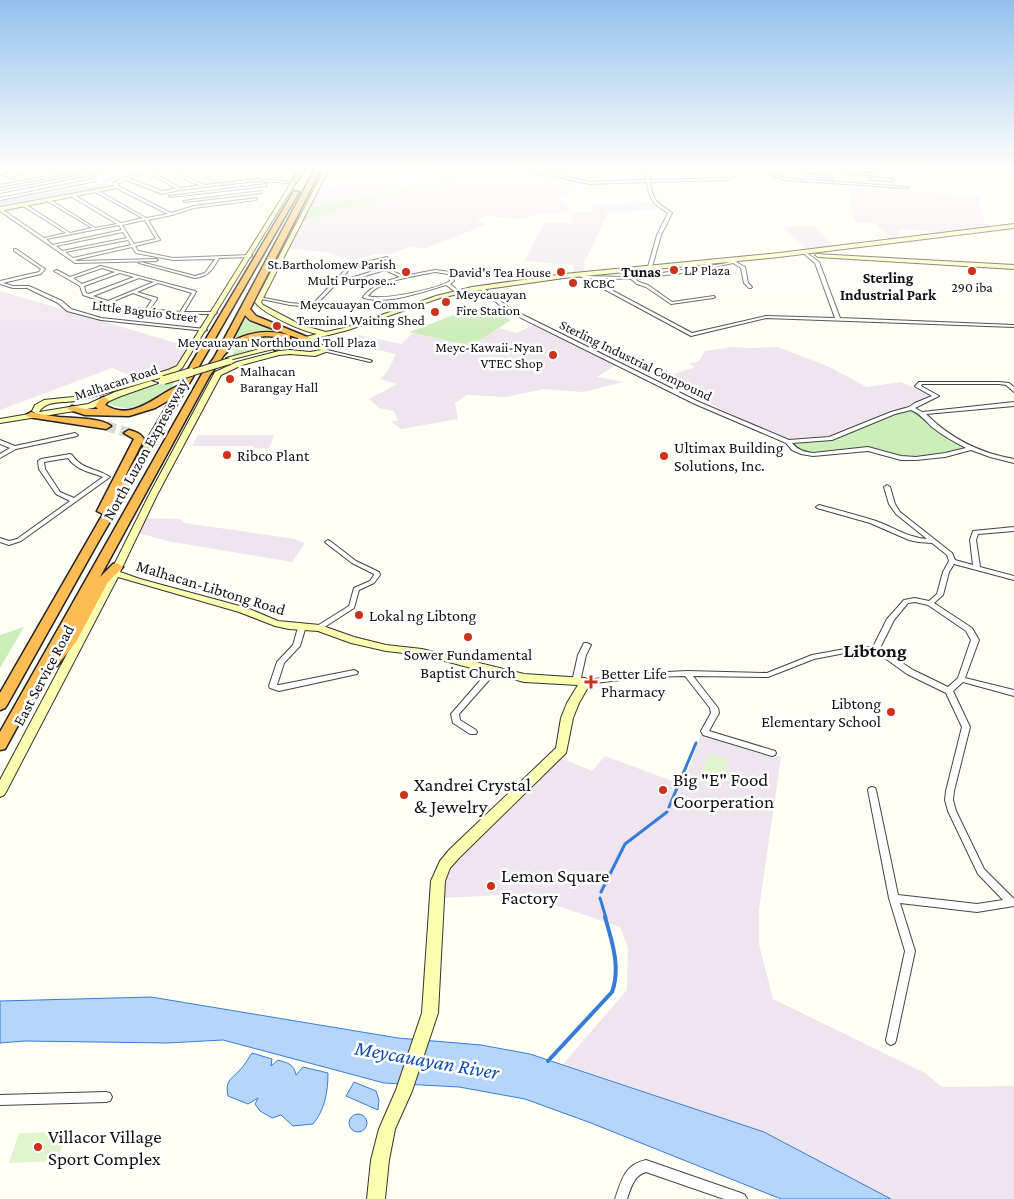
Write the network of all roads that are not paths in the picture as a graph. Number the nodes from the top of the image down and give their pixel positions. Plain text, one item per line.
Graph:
1 (26, 225) edge
2 (56, 225) edge
3 (88, 225) edge
4 (115, 225) edge
5 (121, 225) edge
6 (149, 225) edge
7 (268, 225) edge
8 (277, 225) edge
9 (288, 225) edge
10 (296, 225) edge
11 (664, 225) edge
12 (1014, 226) edge
13 (95, 229) junction
14 (124, 231) junction
15 (70, 234) junction
16 (43, 239) junction
17 (128, 239) junction
18 (52, 246) junction
19 (132, 247) junction
20 (15, 250) dead end
21 (62, 252) junction
22 (806, 253) junction
23 (250, 256) junction
24 (217, 258) junction
25 (740, 258) junction
26 (73, 259) junction
27 (167, 259) junction
28 (185, 259) junction
29 (136, 261) junction
30 (734, 262) junction
31 (103, 264) junction
32 (650, 267) junction
33 (1014, 267) edge
34 (385, 269) junction
35 (56, 271) dead end
36 (120, 272) junction
37 (176, 272) junction
38 (581, 276) junction
39 (139, 277) junction
40 (70, 278) junction
41 (405, 278) junction
42 (632, 278) junction
43 (0, 282) edge
44 (158, 282) junction
45 (335, 284) junction
46 (447, 284) junction
47 (82, 285) junction
48 (750, 287) dead end
49 (481, 288) junction
50 (133, 292) junction
51 (458, 292) junction
52 (88, 296) junction
53 (713, 297) dead end
54 (259, 298) junction
55 (108, 302) junction
56 (313, 306) junction
57 (245, 307) junction
58 (334, 308) dead end
59 (147, 311) junction
60 (180, 313) junction
61 (215, 313) junction
62 (838, 320) junction
63 (1014, 326) edge
64 (205, 330) junction
65 (331, 334) junction
66 (284, 336) junction
67 (307, 337) junction
68 (275, 349) junction
69 (324, 349) junction
70 (218, 359) junction
71 (370, 361) dead end
72 (164, 378) junction
73 (185, 384) junction
74 (1014, 390) edge
75 (85, 396) junction
76 (104, 400) junction
77 (91, 402) junction
78 (1014, 404) edge
79 (911, 408) junction
80 (67, 409) junction
81 (104, 411) junction
82 (33, 413) junction
83 (923, 413) junction
84 (0, 421) edge
85 (106, 426) tunnel mouth
86 (129, 433) dead end
87 (76, 436) dead end
88 (0, 442) edge
89 (788, 442) junction
90 (14, 448) junction
91 (969, 449) junction
92 (0, 456) edge
93 (1014, 461) edge
94 (887, 487) dead end
95 (73, 500) junction
96 (819, 507) dead end
97 (1014, 529) edge
98 (0, 540) edge
99 (932, 540) junction
100 (328, 542) dead end
101 (91, 544) junction
102 (952, 561) junction
103 (977, 568) junction
104 (116, 570) junction
105 (1014, 578) edge
106 (930, 604) junction
107 (302, 626) junction
108 (320, 628) junction
109 (587, 645) dead end
110 (876, 649) junction
111 (494, 670) junction
112 (354, 672) dead end
113 (686, 673) junction
114 (962, 679) junction
115 (581, 682) junction
116 (949, 691) junction
117 (29, 692) junction
118 (1014, 693) edge
119 (0, 705) edge
120 (473, 732) dead end
121 (0, 745) edge
122 (772, 753) dead end
123 (872, 790) dead end
124 (0, 792) edge
125 (894, 898) junction
126 (891, 1040) dead end
127 (106, 1097) dead end
128 (0, 1100) edge
129 (376, 1199) edge
130 (621, 1199) edge
131 (741, 1199) edge

1 - 16 street
2 - 15 street
3 - 13 street
4 - 13 street
5 - 14 street
6 - 19 street
7 - 23 main road
8 - 73 highway, North Luzon Expressway
9 - 57 highway, North Luzon Expressway
10 - 54 main road
11 - 32 street
12 - 22 main road
13 - 15 street
14 - 17 street
14 - 18 street
15 - 16 street
16 - 18 street
17 - 19 street
17 - 21 street
18 - 21 street
19 - 26 street
19 - 27 street
20 - 43 street
21 - 26 street
22 - 25 main road, Malhacan Road
22 - 33 main road
22 - 62 street
23 - 24 street
23 - 61 main road
24 - 28 street
24 - 37 street
25 - 30 street
25 - 32 main road, Malhacan Road
26 - 31 street
27 - 28 street
27 - 29 street
28 - 37 street
29 - 31 street
29 - 37 street
30 - 42 street
30 - 48 street
31 - 36 street
31 - 40 street
32 - 38 main road, Malhacan Road
34 - 41 street
34 - 45 street
34 - 45 street
35 - 40 street
36 - 39 street
36 - 47 street
38 - 42 street
38 - 49 main road, Malhacan Road
38 - 62 street
39 - 44 street
39 - 52 street
40 - 47 street
41 - 46 street
41 - 46 street
42 - 53 street
43 - 64 street, Little Baguio Street
44 - 50 street
44 - 60 street
45 - 56 street
46 - 51 street
47 - 52 street
49 - 51 main road, Malhacan Road
49 - 89 street, Sterling Industrial Compound
50 - 55 street
50 - 59 street
51 - 65 main road, Malhacan Road
52 - 55 street
54 - 56 street
54 - 67 main road
55 - 59 street
56 - 58 street
57 - 67 highway
57 - 70 highway, North Luzon Expressway
59 - 60 street
60 - 61 street
61 - 64 main road
62 - 63 street
64 - 75 main road
65 - 67 main road, Malhacan Road
65 - 69 main road
66 - 67 highway
66 - 68 highway
66 - 70 highway
67 - 68 main road, Malhacan Road
67 - 69 main road
68 - 69 main road
68 - 72 main road, Malhacan Road, bridge
69 - 71 street
69 - 104 main road, Malhacan-Libtong Road
70 - 117 highway, North Luzon Expressway
72 - 76 main road, Malhacan Road
72 - 77 main road, Malhacan Road
73 - 81 highway
73 - 101 highway, North Luzon Expressway
74 - 79 street
75 - 77 main road
75 - 80 main road
76 - 80 main road, Malhacan Road
76 - 81 highway
77 - 80 main road, Malhacan Road
78 - 83 street
79 - 83 street
79 - 89 street
80 - 81 highway
80 - 82 highway
80 - 82 main road
80 - 85 highway
82 - 84 main road
83 - 91 street
86 - 101 highway
87 - 90 street
88 - 90 street
89 - 91 street, Sterling Industrial Compound
90 - 92 street
91 - 93 street
94 - 99 street
95 - 95 street
95 - 98 street
96 - 99 street
97 - 103 street
99 - 102 street
100 - 108 street
101 - 119 highway, North Luzon Expressway
102 - 103 street
102 - 106 street
103 - 105 street
104 - 107 main road, Malhacan-Libtong Road
104 - 117 highway
104 - 124 main road, East Service Road
106 - 110 street
106 - 114 street
107 - 108 main road, Malhacan-Libtong Road
107 - 112 street
108 - 111 main road, Malhacan-Libtong Road
109 - 115 street
110 - 113 street, Malhacan-Libtong Road
110 - 116 street
111 - 115 main road, Malhacan-Libtong Road
111 - 120 street
113 - 115 street, Malhacan-Libtong Road
113 - 122 street
114 - 116 street
114 - 118 street
115 - 129 main road
116 - 125 street
117 - 121 highway, North Luzon Expressway
123 - 125 street
125 - 126 street
127 - 128 street
130 - 131 street

